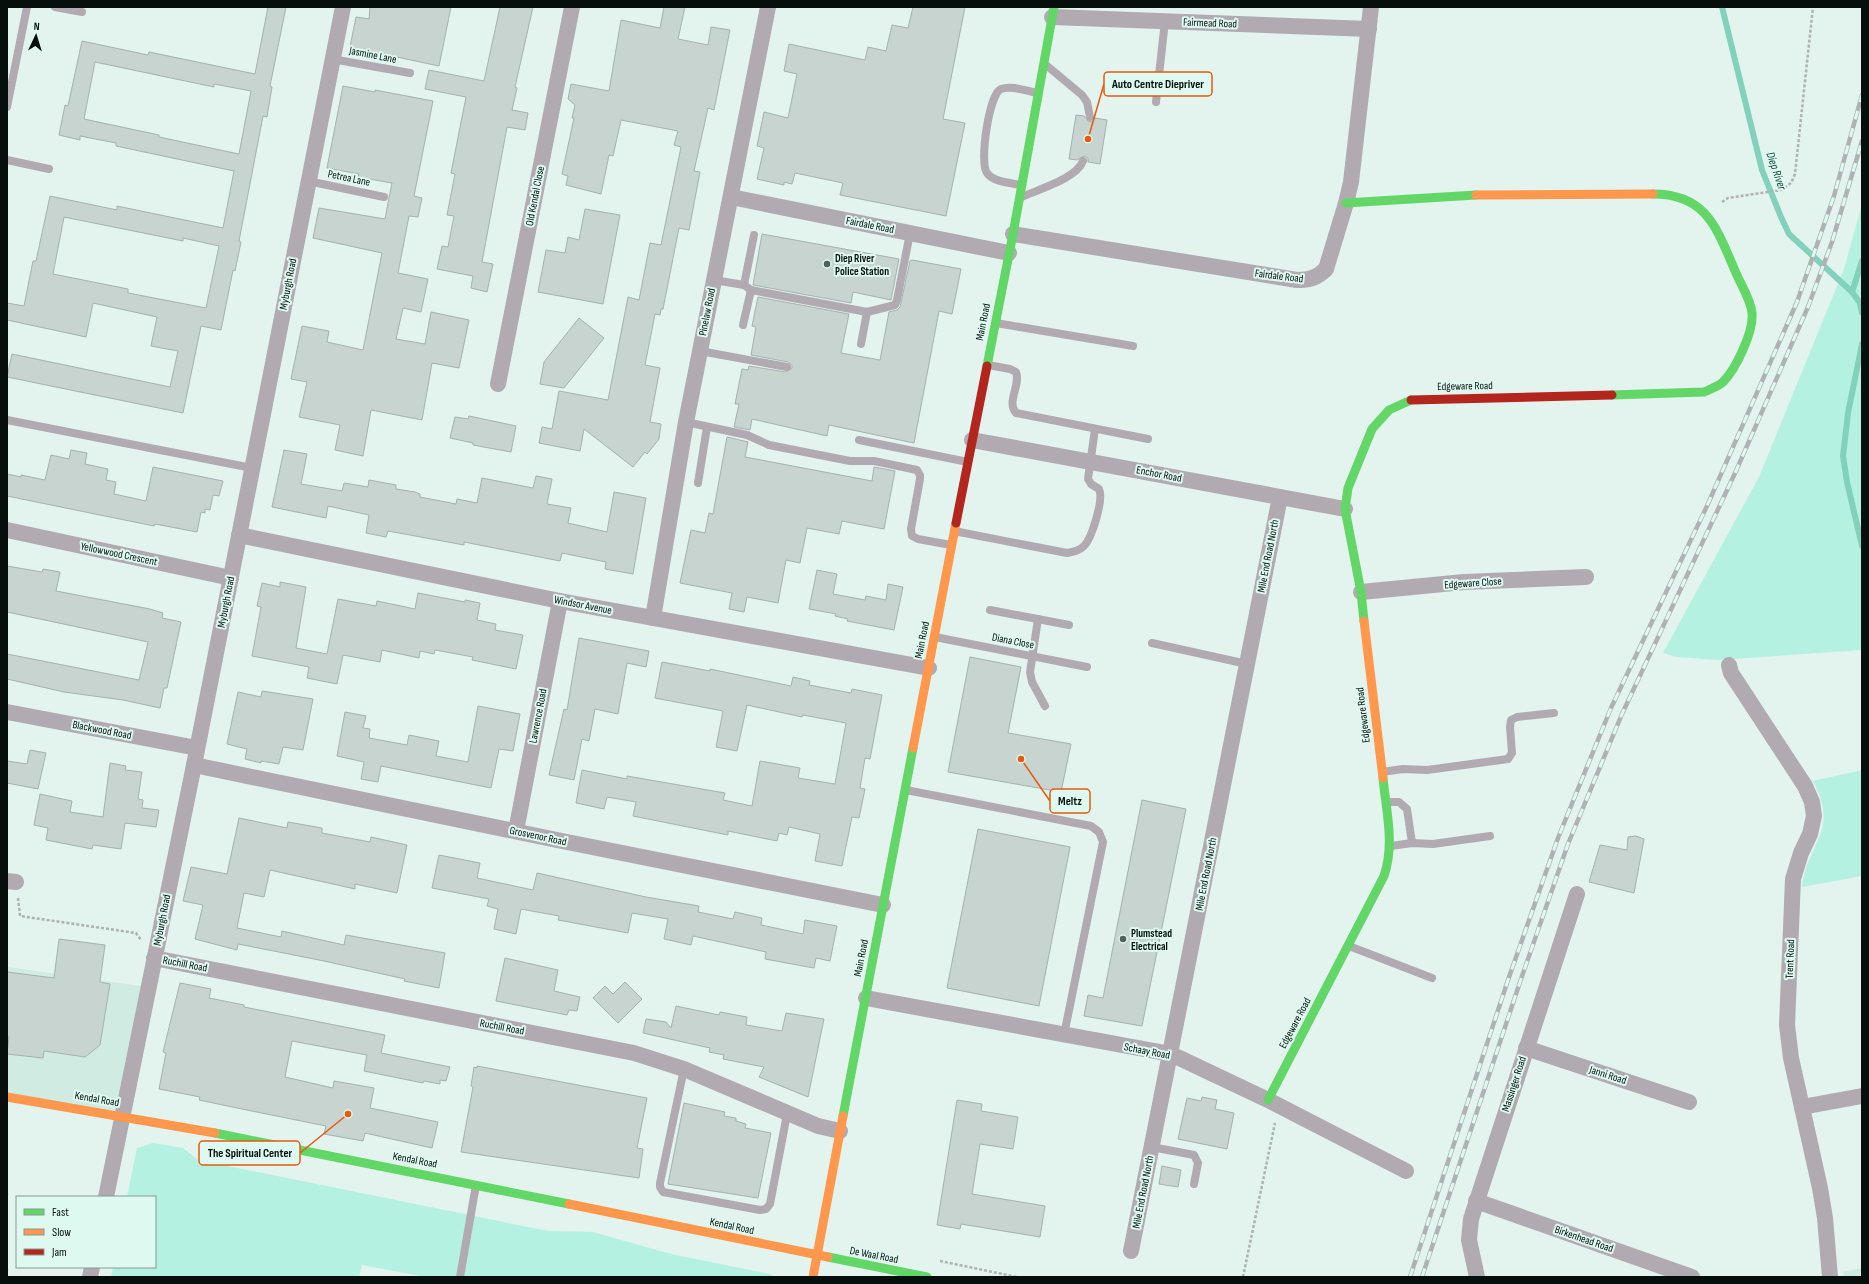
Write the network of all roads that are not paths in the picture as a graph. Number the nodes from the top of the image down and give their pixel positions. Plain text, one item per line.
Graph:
1 (27, 7) edge
2 (55, 7) edge
3 (343, 7) edge
4 (572, 7) edge
5 (768, 7) edge
6 (1371, 7) edge
7 (82, 12) dead end
8 (1053, 12) edge
9 (1165, 21) junction
10 (1368, 29) junction
11 (332, 59) junction
12 (1043, 64) junction
13 (410, 73) dead end
14 (10, 79) edge
15 (1038, 93) junction
16 (1156, 102) dead end
17 (7, 107) edge
18 (1090, 117) dead end
19 (7, 160) edge
20 (1083, 161) dead end
21 (49, 169) dead end
22 (308, 181) junction
23 (1022, 185) junction
24 (384, 197) dead end
25 (731, 197) junction
26 (1019, 198) junction
27 (1346, 203) junction
28 (910, 233) junction
29 (1013, 234) junction
30 (754, 235) dead end
31 (1009, 253) junction
32 (714, 280) junction
33 (747, 288) junction
34 (867, 312) junction
35 (995, 323) junction
36 (743, 325) dead end
37 (861, 344) dead end
38 (1133, 346) dead end
39 (700, 351) junction
40 (987, 364) junction
41 (787, 367) dead end
42 (498, 384) dead end
43 (7, 420) edge
44 (686, 422) junction
45 (706, 427) junction
46 (1095, 429) junction
47 (1148, 439) dead end
48 (859, 440) dead end
49 (972, 440) junction
50 (1090, 461) junction
51 (968, 462) junction
52 (252, 468) junction
53 (698, 483) dead end
54 (1280, 496) junction
55 (1345, 509) junction
56 (7, 530) edge
57 (954, 531) junction
58 (239, 535) junction
59 (952, 546) junction
60 (1586, 577) dead end
61 (230, 578) junction
62 (1361, 592) junction
63 (560, 601) junction
64 (990, 610) dead end
65 (653, 618) junction
66 (1038, 619) junction
67 (1069, 625) dead end
68 (935, 637) junction
69 (1152, 643) dead end
70 (1032, 656) junction
71 (1247, 664) junction
72 (1729, 665) dead end
73 (1087, 667) dead end
74 (929, 668) junction
75 (1045, 706) dead end
76 (7, 712) edge
77 (1554, 714) dead end
78 (197, 748) junction
79 (194, 766) junction
80 (1382, 772) junction
81 (906, 790) junction
82 (1386, 802) junction
83 (516, 831) junction
84 (1490, 836) dead end
85 (1412, 843) junction
86 (1390, 846) junction
87 (1577, 894) dead end
88 (883, 905) junction
89 (1349, 946) junction
90 (154, 958) junction
91 (1432, 978) dead end
92 (866, 998) junction
93 (1064, 1035) junction
94 (1526, 1048) junction
95 (1171, 1054) junction
96 (684, 1069) junction
97 (7, 1096) edge
98 (1862, 1096) edge
99 (1273, 1102) junction
100 (1689, 1102) dead end
101 (1802, 1107) junction
102 (787, 1114) junction
103 (122, 1116) junction
104 (840, 1131) junction
105 (1152, 1147) junction
106 (1406, 1171) dead end
107 (1194, 1184) dead end
108 (476, 1185) junction
109 (106, 1196) edge
110 (1476, 1201) junction
111 (1131, 1251) dead end
112 (817, 1256) junction
113 (460, 1277) edge
114 (813, 1277) edge
115 (927, 1277) edge
116 (1477, 1277) edge
117 (1692, 1277) edge
118 (1830, 1277) edge

1 - 14 lane
2 - 7 lane
3 - 11 street, Myburgh Road
4 - 42 street, Old Kendal Close
5 - 25 street, Pinelaw Road
6 - 10 street, Fairdale Road
8 - 9 street, Fairmead Road
8 - 12 main road, Main Road
9 - 10 street, Fairmead Road
9 - 16 lane
10 - 27 street, Fairdale Road
11 - 13 lane, Jasmine Lane
11 - 22 street, Myburgh Road
12 - 15 main road, Main Road
12 - 18 lane
14 - 17 lane
15 - 23 main road, Main Road
15 - 23 lane
19 - 21 lane
20 - 26 lane
22 - 24 lane, Petrea Lane
22 - 52 street, Myburgh Road
23 - 26 main road, Main Road
25 - 28 street, Fairdale Road
25 - 32 street, Pinelaw Road
26 - 29 main road, Main Road
27 - 29 street, Fairdale Road
27 - 55 main road, Edgeware Road
28 - 31 street, Fairdale Road
28 - 34 lane
29 - 31 main road, Main Road
30 - 33 lane
31 - 35 main road, Main Road
32 - 33 lane
32 - 39 street, Pinelaw Road
33 - 34 lane
33 - 36 lane
34 - 37 lane
35 - 38 lane
35 - 40 main road, Main Road
39 - 41 lane
39 - 44 street, Pinelaw Road
40 - 46 lane
40 - 49 main road, Main Road
43 - 52 lane
44 - 45 lane
44 - 65 street, Pinelaw Road
45 - 53 lane
45 - 59 lane
46 - 47 lane
46 - 50 lane
48 - 51 lane
49 - 50 street, Enchor Road
49 - 51 main road, Main Road
50 - 54 street, Enchor Road
50 - 57 lane
51 - 57 main road, Main Road
52 - 58 street, Myburgh Road
54 - 55 street, Enchor Road
54 - 71 street, Mile End Road North
55 - 62 main road, Edgeware Road
56 - 61 street, Yellowwood Crescent
57 - 59 main road, Main Road
58 - 61 street, Myburgh Road
58 - 63 street, Windsor Avenue
59 - 68 main road, Main Road
60 - 62 street, Edgeware Close
61 - 78 street, Myburgh Road
62 - 80 main road, Edgeware Road
63 - 65 street, Windsor Avenue
63 - 83 street, Lawrence Road
64 - 66 lane
65 - 74 street, Windsor Avenue
66 - 67 lane
66 - 70 lane
68 - 70 lane, Diana Close
68 - 74 main road, Main Road
69 - 71 lane
70 - 73 lane, Diana Close
70 - 75 lane
71 - 95 street, Mile End Road North
72 - 101 street, Trent Road
74 - 81 main road, Main Road
76 - 78 street, Blackwood Road
77 - 80 lane
78 - 79 street, Myburgh Road
79 - 83 street, Grosvenor Road
79 - 90 street, Myburgh Road
80 - 82 main road, Edgeware Road
81 - 88 main road, Main Road
81 - 93 lane
82 - 85 lane
82 - 86 main road, Edgeware Road
83 - 88 street, Grosvenor Road
84 - 85 lane
85 - 86 lane
86 - 89 main road, Edgeware Road
87 - 94 street, Massinger Road
88 - 92 main road, Main Road
89 - 91 lane
89 - 99 main road, Edgeware Road
90 - 96 street, Ruchill Road
90 - 103 street, Myburgh Road
92 - 93 street, Schaay Road
92 - 104 main road, Main Road
93 - 95 street, Schaay Road
94 - 100 street, Janni Road
94 - 110 street, Massinger Road
95 - 99 street, Schaay Road
95 - 105 street, Mile End Road North
96 - 102 street, Ruchill Road
96 - 102 lane
97 - 103 main road, Kendal Road
98 - 101 street
99 - 106 street, Schaay Road
101 - 118 street, Trent Road
102 - 104 street, Ruchill Road
103 - 108 main road, Kendal Road
103 - 109 street, Myburgh Road
104 - 112 main road, Main Road
105 - 107 lane
105 - 111 street, Mile End Road North
108 - 112 main road, Kendal Road
108 - 113 lane
110 - 116 street, Massinger Road
110 - 117 street, Birkenhead Road
112 - 114 main road, Main Road
112 - 115 main road, De Waal Road

